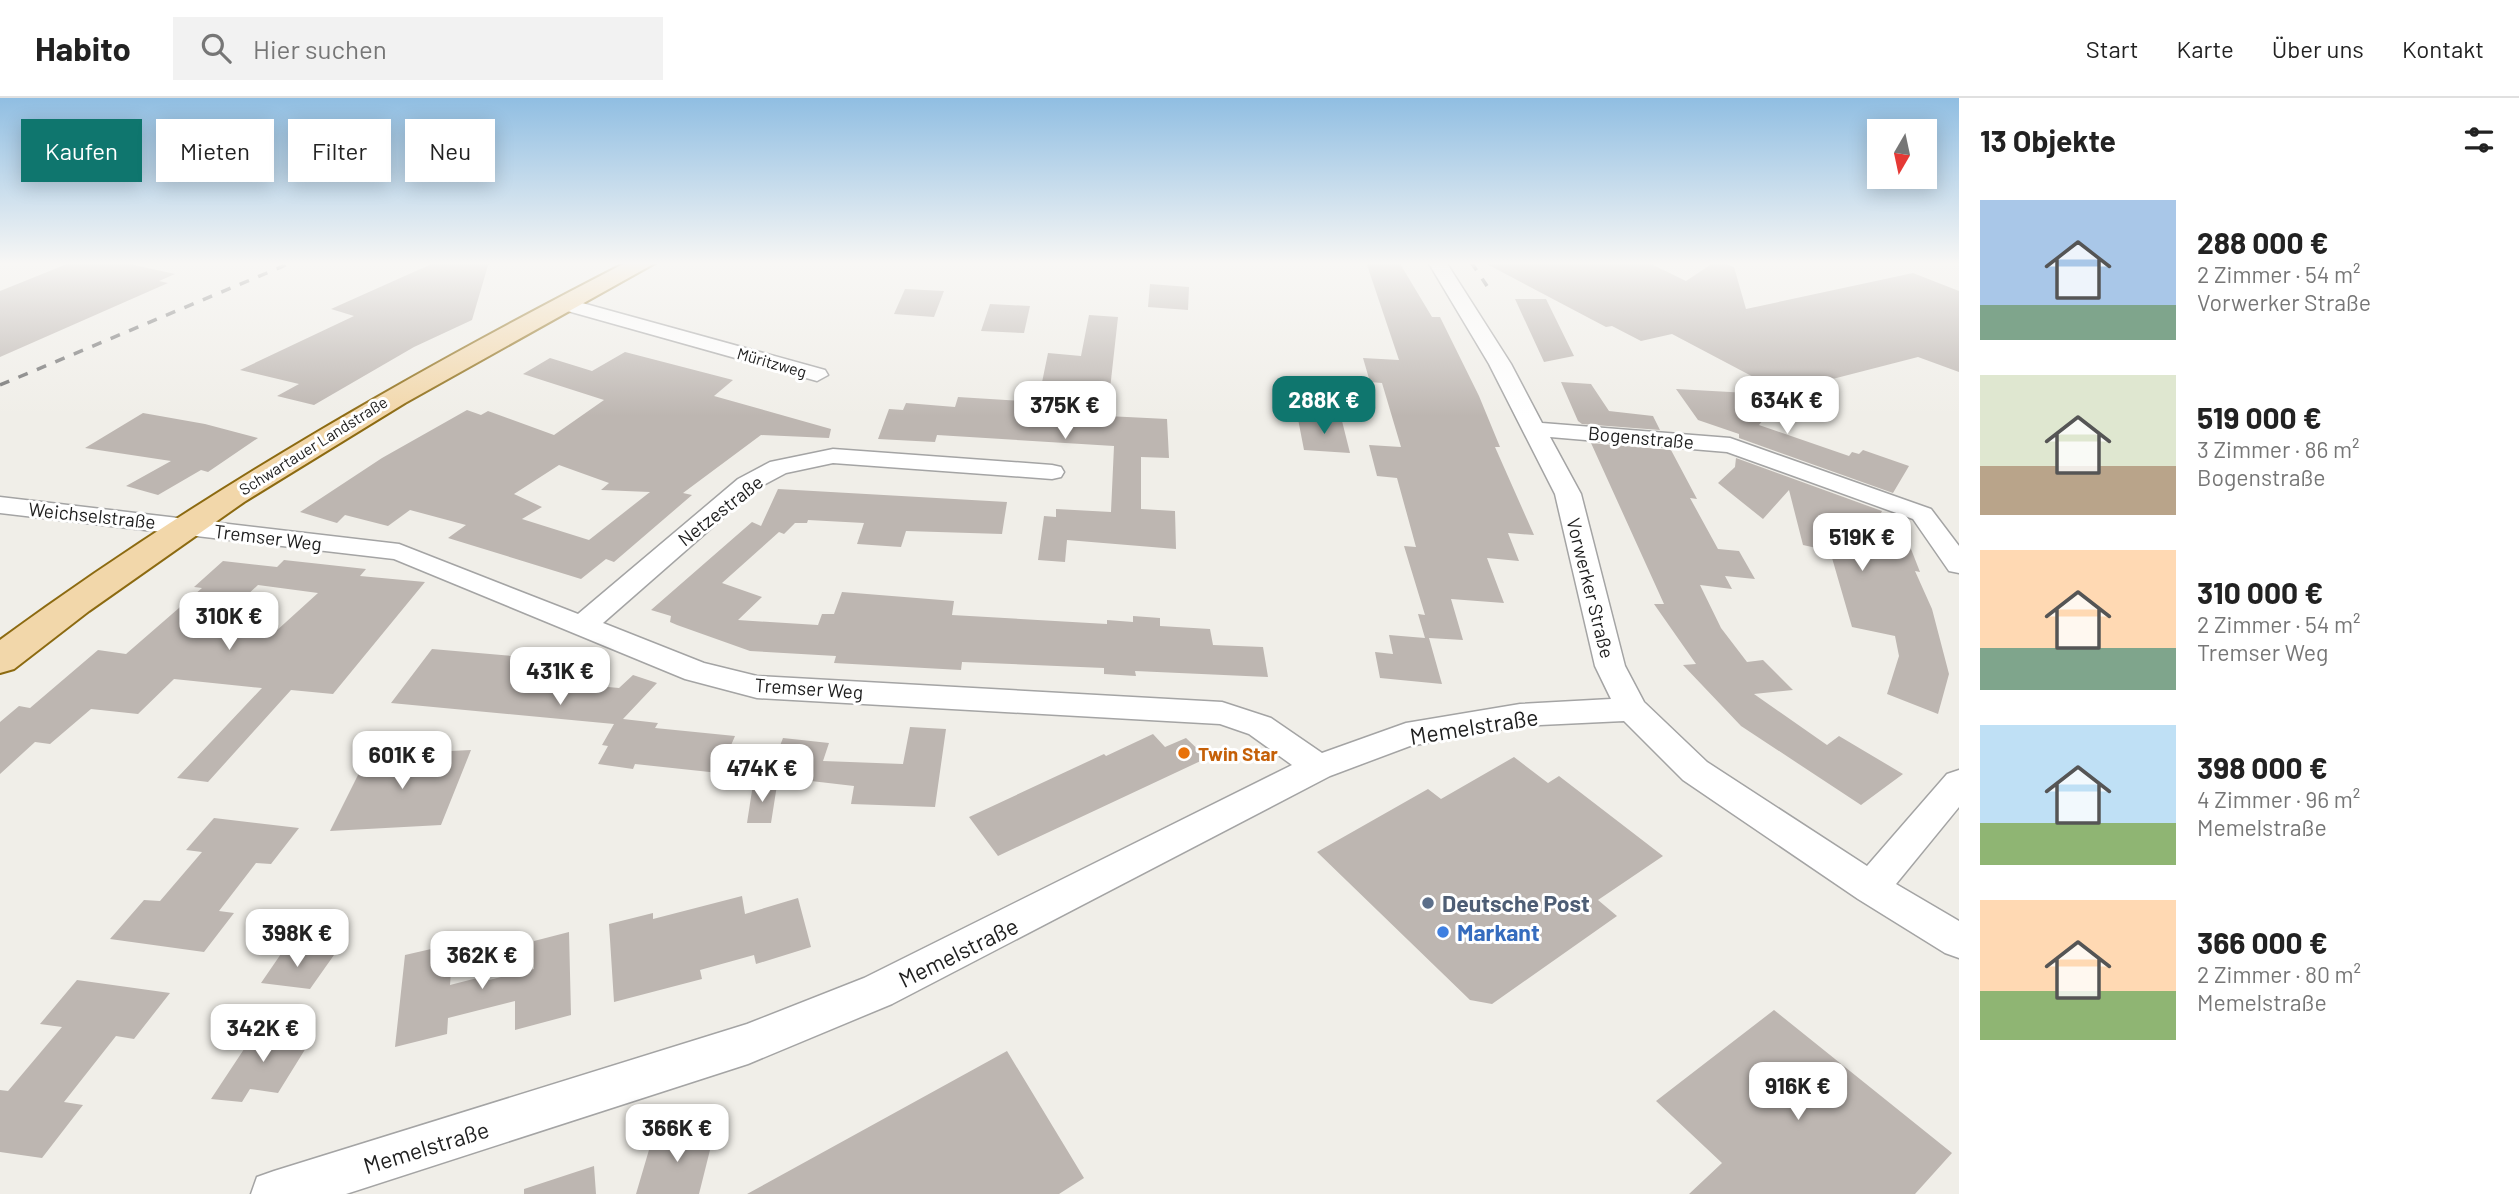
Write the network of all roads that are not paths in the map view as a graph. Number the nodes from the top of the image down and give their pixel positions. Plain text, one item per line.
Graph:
1 (547, 313) edge
2 (597, 313) edge
3 (1468, 313) edge
4 (817, 375) dead end
5 (1537, 429) junction
6 (1052, 472) dead end
7 (0, 505) edge
8 (1922, 514) junction
9 (1959, 525) edge
10 (185, 526) junction
11 (1959, 565) edge
12 (583, 625) junction
13 (0, 660) edge
14 (1632, 709) junction
15 (1318, 767) junction
16 (1959, 783) edge
17 (1871, 888) junction
18 (1959, 941) edge
19 (274, 1194) edge

1 - 10 main road, Schwartauer Landstraße
2 - 4 street, Müritzweg
3 - 5 street, Vorwerker Straße
5 - 8 street, Bogenstraße
5 - 14 street, Vorwerker Straße
6 - 12 street, Netzestraße
7 - 10 street, Weichselstraße
8 - 9 street, Bogenstraße
8 - 11 street
10 - 12 street, Tremser Weg
10 - 13 main road, Schwartauer Landstraße
12 - 15 street, Tremser Weg
14 - 15 street, Memelstraße
14 - 17 street, Vorwerker Straße
15 - 19 street, Memelstraße
16 - 17 street
17 - 18 street, Vorwerker Straße

